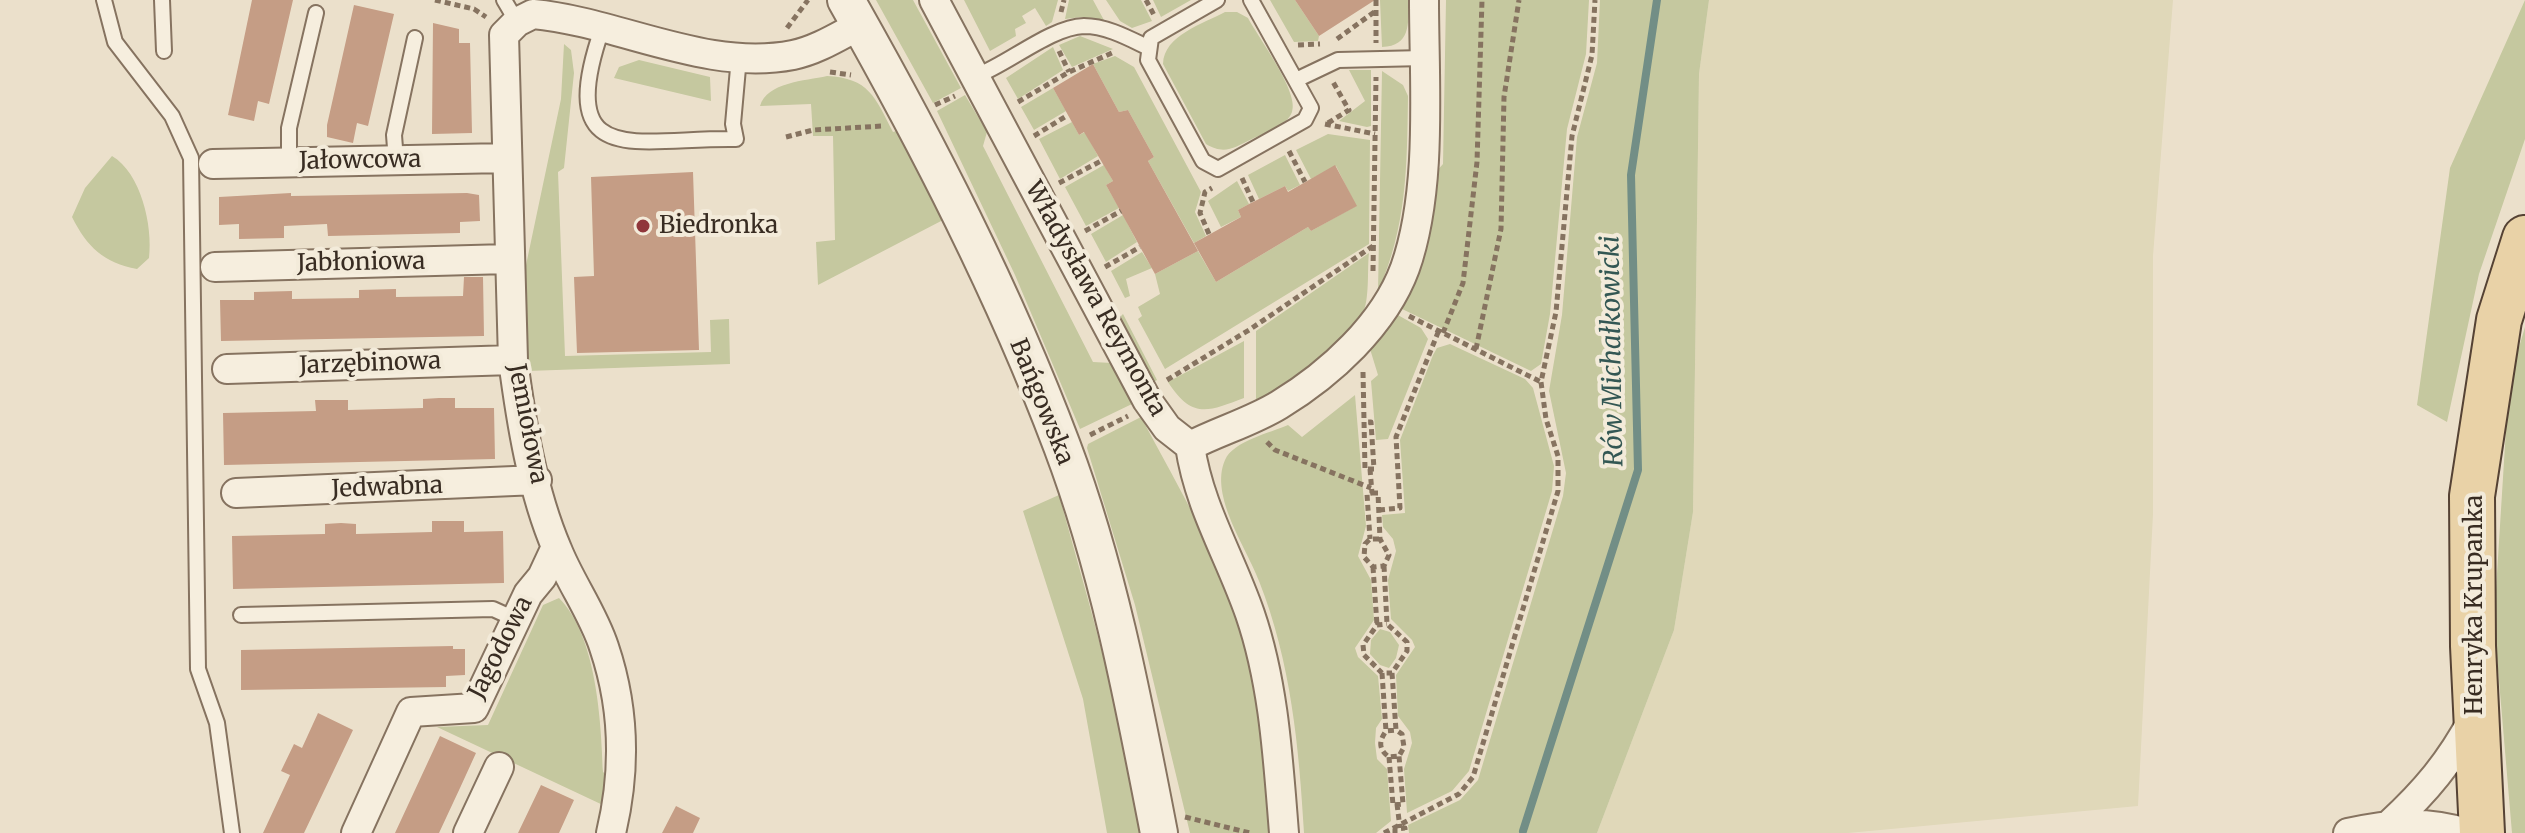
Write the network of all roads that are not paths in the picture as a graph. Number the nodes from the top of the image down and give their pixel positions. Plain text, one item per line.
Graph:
1 (104, 0) edge
2 (162, 0) edge
3 (934, 0) edge
4 (1217, 0) edge
5 (1251, 0) edge
6 (1424, 0) edge
7 (518, 12) edge
8 (853, 12) edge
9 (316, 13) dead end
10 (602, 29) junction
11 (415, 38) dead end
12 (1149, 48) junction
13 (164, 51) dead end
14 (739, 57) junction
15 (1424, 58) junction
16 (976, 76) junction
17 (1296, 80) junction
18 (506, 158) junction
19 (396, 161) junction
20 (289, 163) junction
21 (213, 164) dead end
22 (2525, 238) edge
23 (508, 259) junction
24 (215, 267) dead end
25 (513, 360) junction
26 (227, 369) dead end
27 (1190, 446) junction
28 (537, 480) junction
29 (236, 493) dead end
30 (556, 547) junction
31 (241, 615) dead end
32 (515, 619) junction
33 (2475, 714) junction
34 (499, 767) dead end
35 (2390, 824) junction
36 (1170, 825) edge
37 (232, 833) edge
38 (356, 833) edge
39 (468, 833) edge
40 (611, 833) edge
41 (1284, 833) edge
42 (2348, 833) edge
43 (2466, 833) edge
44 (2482, 833) edge

1 - 37 lane
2 - 13 lane
3 - 16 street, Władysława Reymonta
4 - 12 lane
5 - 17 lane
6 - 15 street
7 - 10 street
7 - 18 street, Jemiołowa
8 - 14 street
8 - 36 street, Bańgowska
9 - 20 lane
10 - 14 street
10 - 14 lane
11 - 19 lane
12 - 16 lane
12 - 17 lane
15 - 17 lane
15 - 27 street
16 - 27 street, Władysława Reymonta
18 - 19 street, Jałowcowa
18 - 23 street, Jemiołowa
19 - 20 street, Jałowcowa
20 - 21 street, Jałowcowa
22 - 33 main road, Henryka Krupanka
23 - 24 street, Jabłoniowa
23 - 25 street, Jemiołowa
25 - 26 street, Jarzębinowa
25 - 28 street, Jemiołowa
27 - 41 street
28 - 29 street, Jedwabna
28 - 30 street, Jemiołowa
30 - 32 street, Jagodowa
30 - 40 street, Jemiołowa
31 - 32 lane
32 - 38 street, Jagodowa
33 - 35 street
33 - 44 main road, Henryka Krupanka
34 - 39 street
35 - 42 street
35 - 43 street

